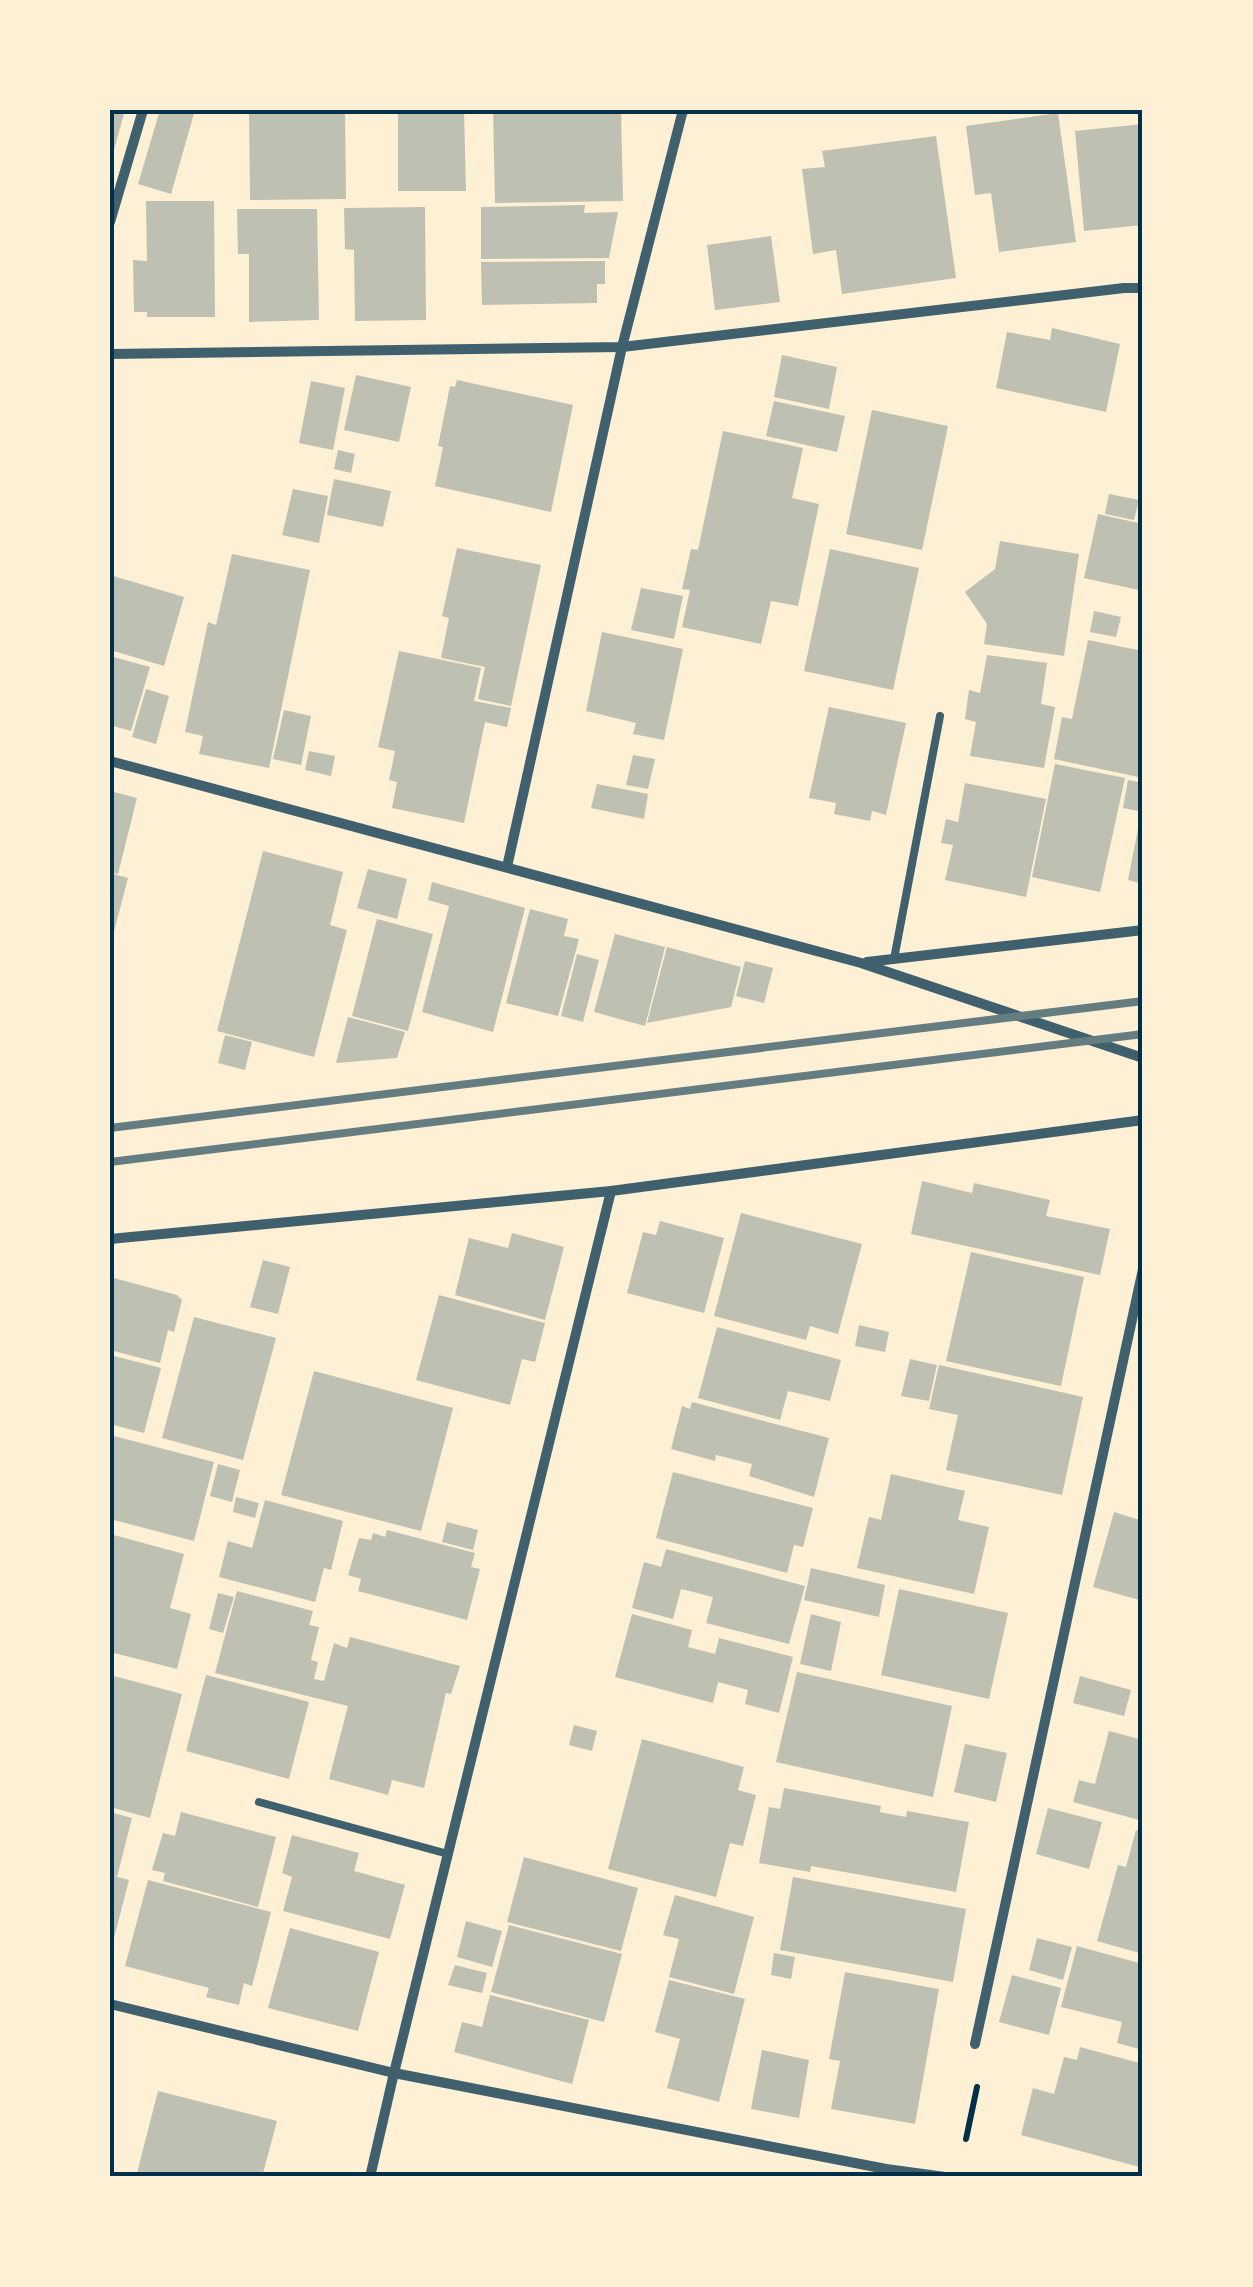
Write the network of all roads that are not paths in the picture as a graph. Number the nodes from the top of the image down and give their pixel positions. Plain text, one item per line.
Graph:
1 (143, 110) edge
2 (683, 110) edge
3 (110, 222) edge
4 (1143, 288) edge
5 (622, 347) junction
6 (110, 354) edge
7 (940, 716) dead end
8 (110, 761) edge
9 (507, 867) junction
10 (1143, 930) edge
11 (894, 959) junction
12 (861, 963) junction
13 (1143, 1058) edge
14 (1143, 1120) edge
15 (611, 1191) junction
16 (110, 1239) edge
17 (1143, 1269) edge
18 (259, 1802) dead end
19 (448, 1854) junction
20 (110, 2004) edge
21 (975, 2044) road end
22 (394, 2073) junction
23 (370, 2177) edge
24 (945, 2177) edge

1 - 3 street
2 - 5 street
4 - 5 street
5 - 6 street
5 - 9 street
7 - 11 lane
8 - 9 street
9 - 12 street
10 - 11 street
11 - 12 street
12 - 13 street
14 - 15 street
15 - 16 street
15 - 19 street
17 - 21 street
18 - 19 lane
19 - 22 street
20 - 22 street
22 - 23 street
22 - 24 street

